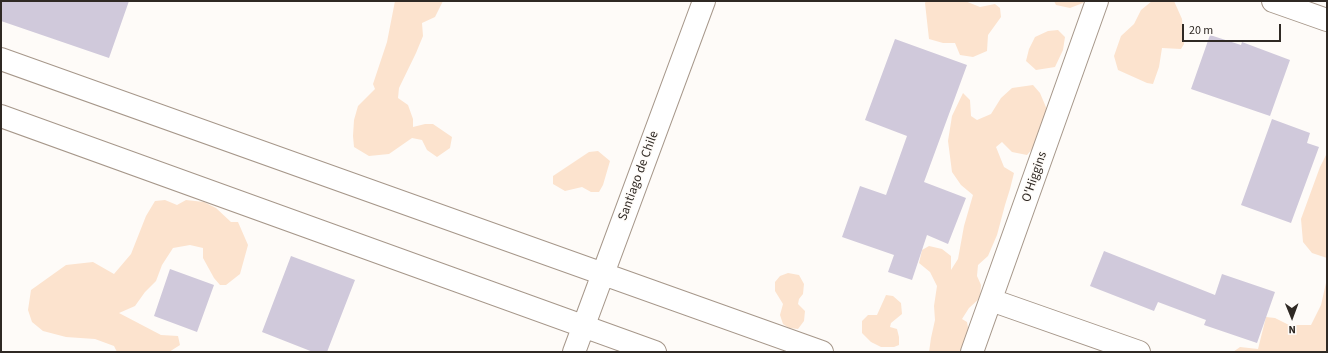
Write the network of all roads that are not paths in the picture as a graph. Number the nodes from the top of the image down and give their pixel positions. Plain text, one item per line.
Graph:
1 (704, 1) edge
2 (1097, 1) edge
3 (1273, 1) edge
4 (1327, 20) edge
5 (1, 59) edge
6 (1, 116) edge
7 (602, 274) junction
8 (991, 300) junction
9 (583, 326) junction
10 (574, 352) edge
11 (655, 352) edge
12 (822, 352) edge
13 (972, 352) edge
14 (1138, 352) edge

1 - 7 street, Santiago de Chile
2 - 8 street, O'Higgins
3 - 4 street
5 - 7 street
6 - 9 street
7 - 9 street, Santiago de Chile
7 - 12 street
8 - 13 street, O'Higgins
8 - 14 street
9 - 10 street, Santiago de Chile
9 - 11 street

